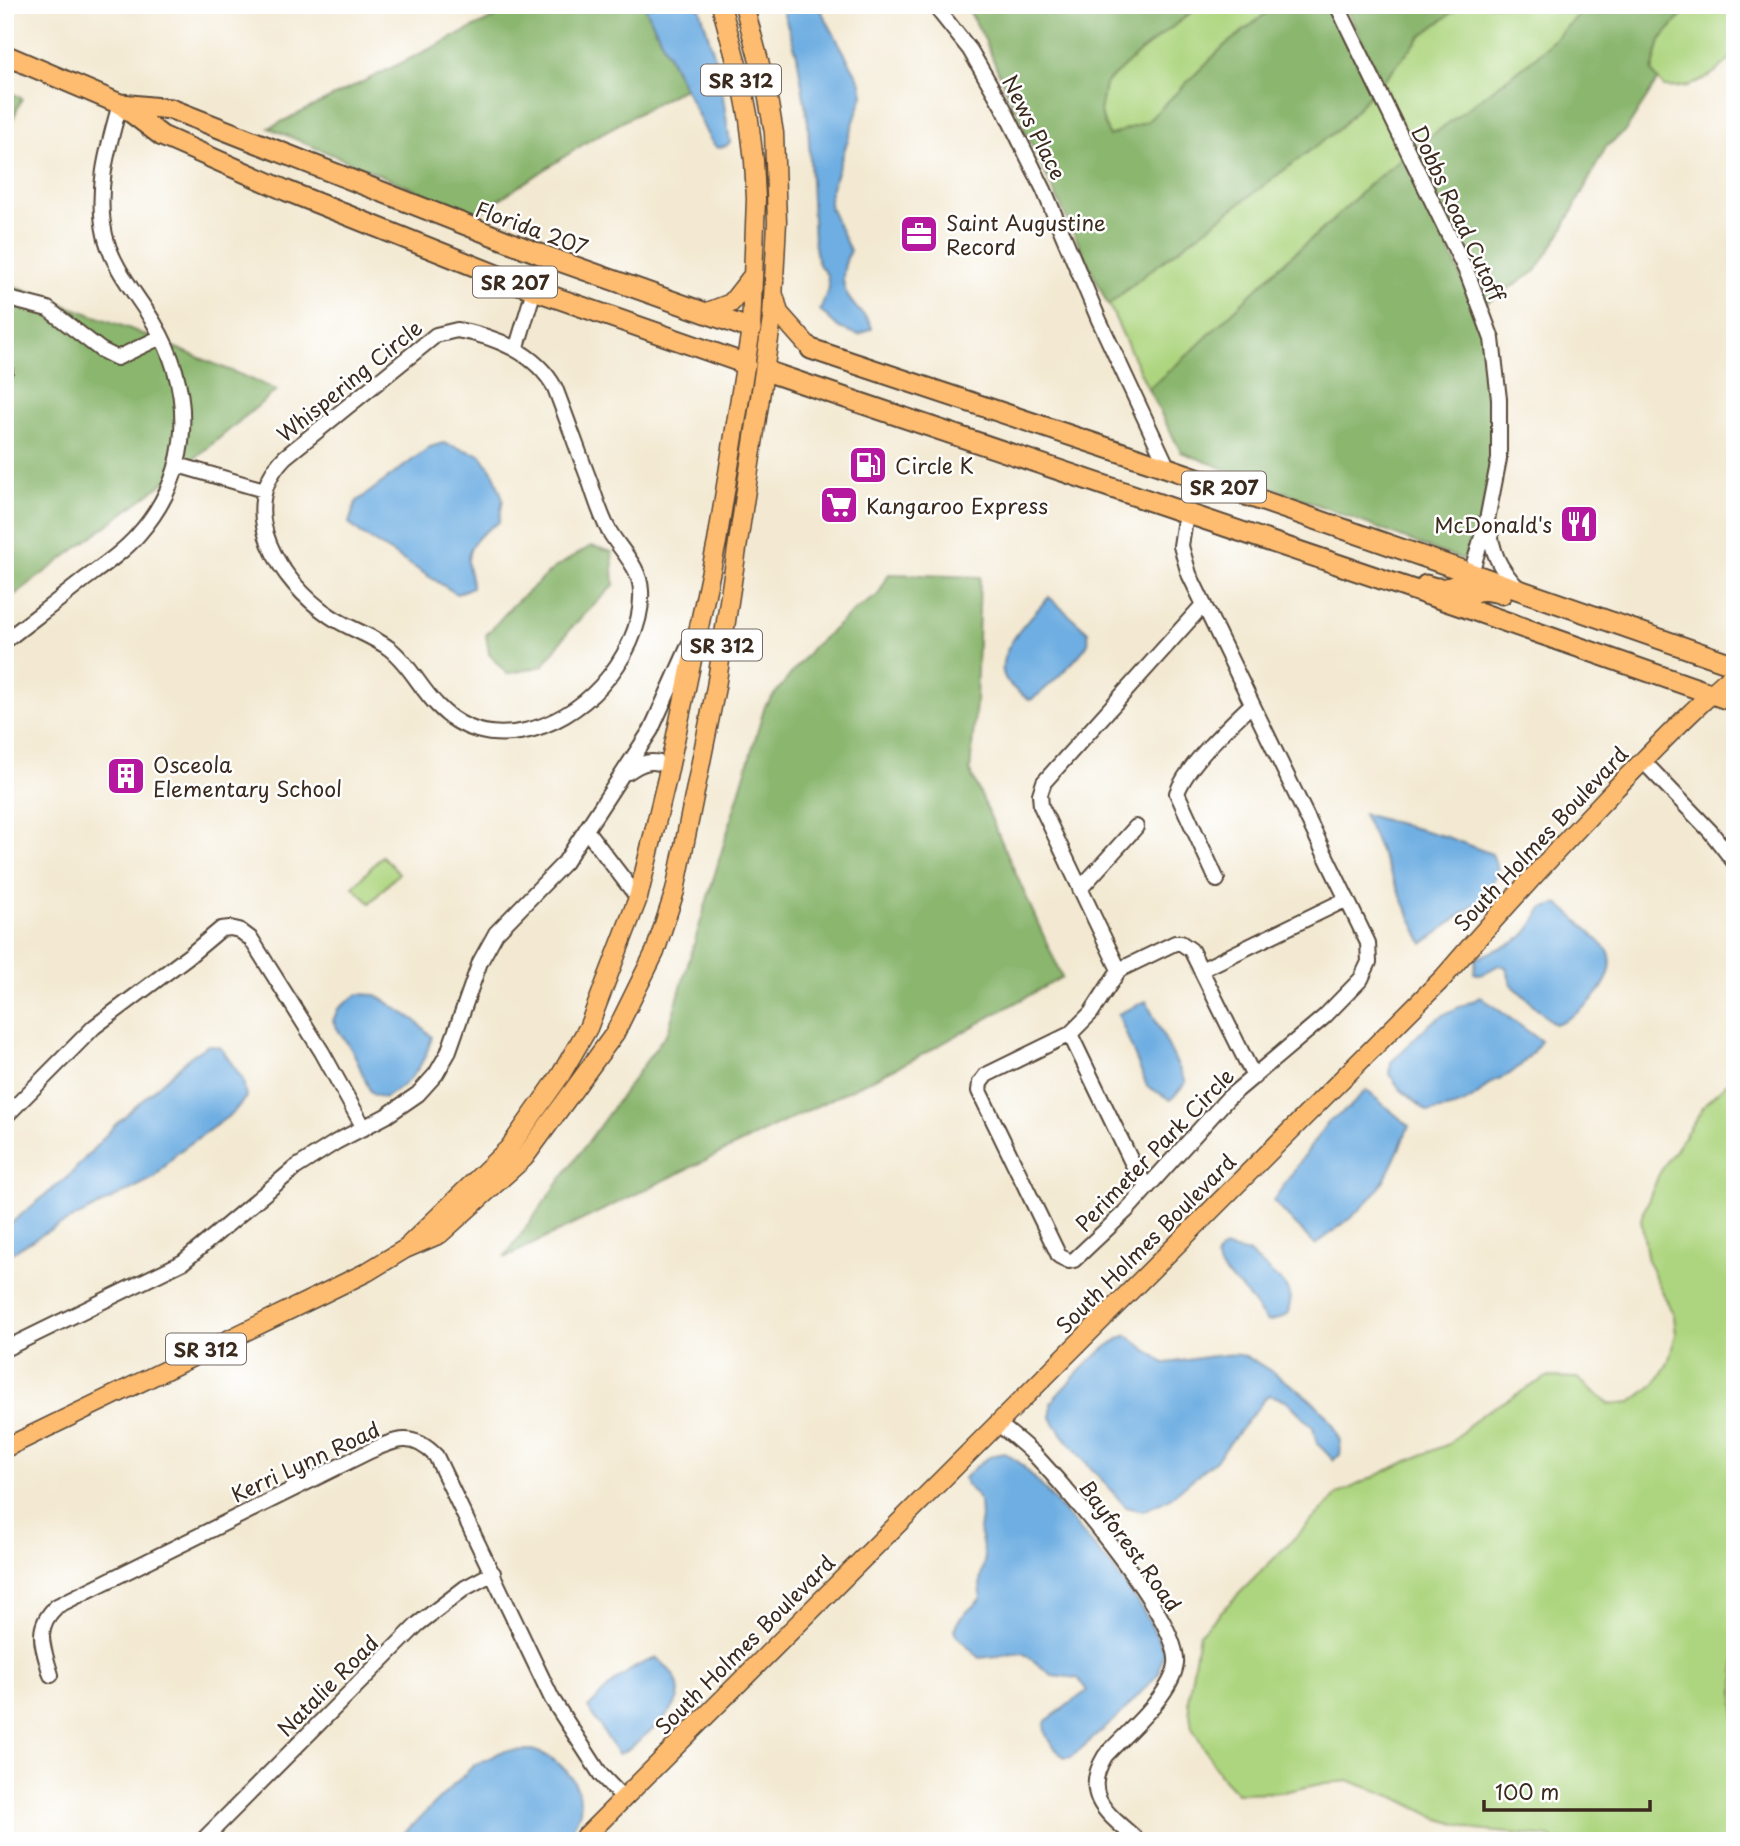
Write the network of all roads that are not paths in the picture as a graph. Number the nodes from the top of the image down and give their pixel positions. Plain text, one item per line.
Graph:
1 (721, 5) edge
2 (744, 5) edge
3 (934, 5) edge
4 (1337, 5) edge
5 (5, 55) edge
6 (120, 104) junction
7 (753, 275) junction
8 (534, 290) junction
9 (774, 295) junction
10 (5, 298) edge
11 (705, 313) junction
12 (751, 329) junction
13 (770, 335) junction
14 (161, 337) junction
15 (811, 349) junction
16 (516, 350) junction
17 (746, 364) junction
18 (766, 371) junction
19 (178, 465) junction
20 (1168, 468) junction
21 (264, 490) junction
22 (1185, 512) junction
23 (1488, 520) junction
24 (1471, 573) junction
25 (1394, 583) junction
26 (1519, 589) junction
27 (1203, 605) junction
28 (1461, 606) junction
29 (701, 615) junction
30 (5, 641) edge
31 (1735, 665) edge
32 (1735, 673) edge
33 (1711, 693) junction
34 (1735, 702) edge
35 (1251, 705) junction
36 (1643, 761) junction
37 (669, 767) junction
38 (619, 780) junction
39 (1136, 827) dead end
40 (586, 830) junction
41 (1735, 863) edge
42 (1217, 880) dead end
43 (1080, 889) junction
44 (638, 898) junction
45 (1346, 899) junction
46 (666, 917) junction
47 (1202, 970) junction
48 (1119, 971) junction
49 (1070, 1034) junction
50 (1254, 1077) junction
51 (5, 1117) edge
52 (365, 1128) junction
53 (1148, 1187) junction
54 (405, 1249) junction
55 (5, 1349) edge
56 (997, 1423) junction
57 (5, 1448) edge
58 (493, 1573) junction
59 (51, 1675) dead end
60 (623, 1798) junction
61 (202, 1841) edge
62 (581, 1841) edge
63 (1139, 1841) edge

1 - 7 main road, SR 312
2 - 9 main road, SR 312
3 - 20 street, News Place
4 - 23 street, Dobbs Road Cutoff
5 - 6 highway, SR 207
6 - 8 highway, SR 207
6 - 11 highway, Florida 207 / SR 207
6 - 14 street
7 - 11 main road
7 - 12 main road, SR 312
8 - 16 street
8 - 17 highway, SR 207
9 - 13 main road, SR 312
9 - 15 main road
10 - 14 street
11 - 12 highway, Florida 207 / SR 207
12 - 13 main road, SR 207
12 - 17 main road, SR 312
13 - 15 main road, SR 207
13 - 18 main road, SR 312
14 - 19 street
15 - 20 highway, SR 207
16 - 21 street, Whispering Circle
16 - 21 street, Whispering Circle
17 - 18 main road, SR 207
17 - 29 main road, SR 312
18 - 22 highway, SR 207
18 - 46 main road, SR 312
19 - 21 street
19 - 30 street
20 - 24 highway, SR 207
22 - 25 highway, SR 207
22 - 27 street, Perimeter Park Circle
23 - 24 street, Dobbs Road Cutoff
23 - 26 street
24 - 25 highway
24 - 26 highway, SR 207
25 - 28 highway, SR 207
26 - 28 highway
26 - 31 highway, SR 207
27 - 35 street, Perimeter Park Circle
27 - 43 street
28 - 33 highway, SR 207
29 - 37 main road, SR 312
29 - 38 street
32 - 33 main road, South Holmes Boulevard
33 - 34 highway, SR 207
33 - 36 main road, South Holmes Boulevard
35 - 42 street
35 - 45 street, Perimeter Park Circle
36 - 41 street
36 - 56 main road, South Holmes Boulevard
37 - 38 street
37 - 44 main road, SR 312
38 - 40 street
39 - 43 street
40 - 44 street
40 - 52 street
43 - 48 street
44 - 46 main road
44 - 54 main road, SR 312
45 - 47 street
45 - 50 street, Perimeter Park Circle
46 - 54 main road, SR 312
47 - 48 street
47 - 50 street
48 - 49 street, Perimeter Park Circle
49 - 53 street
49 - 53 street, Perimeter Park Circle
50 - 53 street, Perimeter Park Circle
51 - 52 street
52 - 55 street
54 - 57 main road, SR 312
56 - 60 main road, South Holmes Boulevard
56 - 63 street, Bayforest Road
58 - 59 street, Kerri Lynn Road
58 - 60 street, Kerri Lynn Road
58 - 61 street, Natalie Road
60 - 62 main road, South Holmes Boulevard

